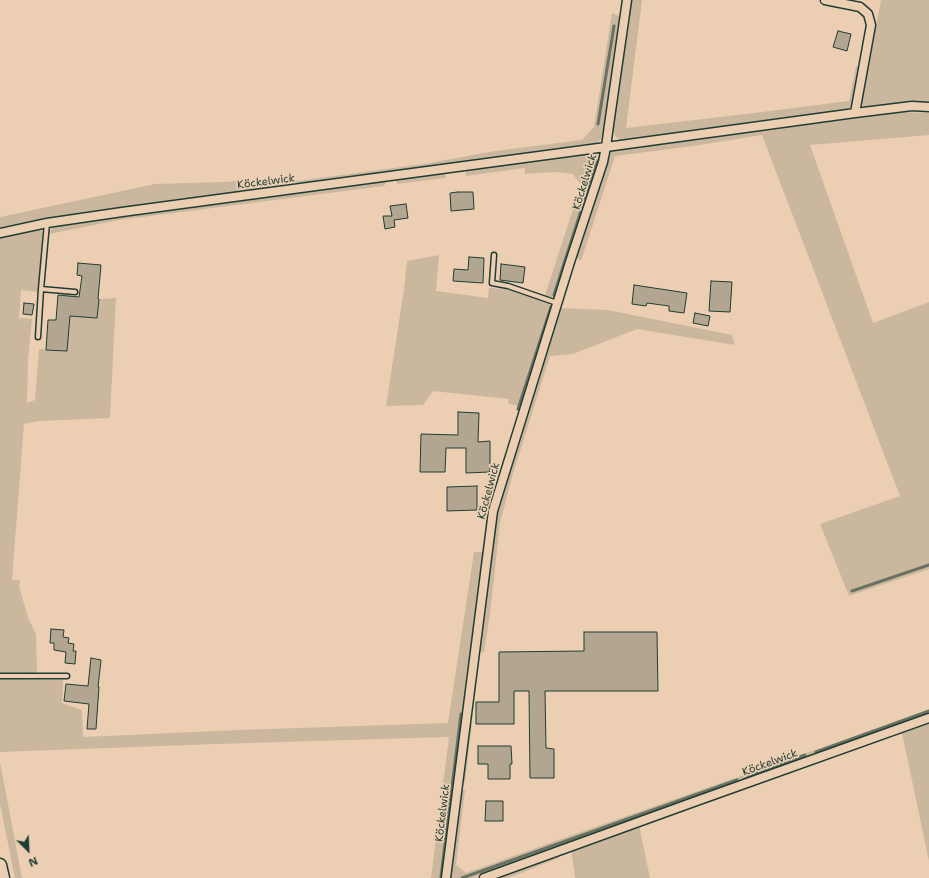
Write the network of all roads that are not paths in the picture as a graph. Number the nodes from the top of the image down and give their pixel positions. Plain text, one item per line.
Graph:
1 (627, 0) edge
2 (825, 0) edge
3 (929, 107) edge
4 (855, 113) junction
5 (606, 147) junction
6 (47, 224) junction
7 (0, 233) edge
8 (494, 256) dead end
9 (42, 290) junction
10 (74, 292) dead end
11 (557, 303) junction
12 (38, 338) dead end
13 (0, 676) edge
14 (67, 676) dead end
15 (929, 718) edge
16 (0, 865) edge
17 (3, 878) edge
18 (446, 878) edge
19 (484, 878) edge

1 - 5 street, Köckelwick
2 - 4 street
3 - 4 street, Köckelwick
4 - 5 street, Köckelwick
5 - 6 street, Köckelwick
5 - 11 street, Köckelwick
6 - 7 street, Köckelwick
6 - 9 lane
8 - 11 lane
9 - 10 lane
9 - 12 lane
11 - 18 street, Köckelwick
13 - 14 lane
15 - 19 street, Köckelwick
16 - 17 main road

